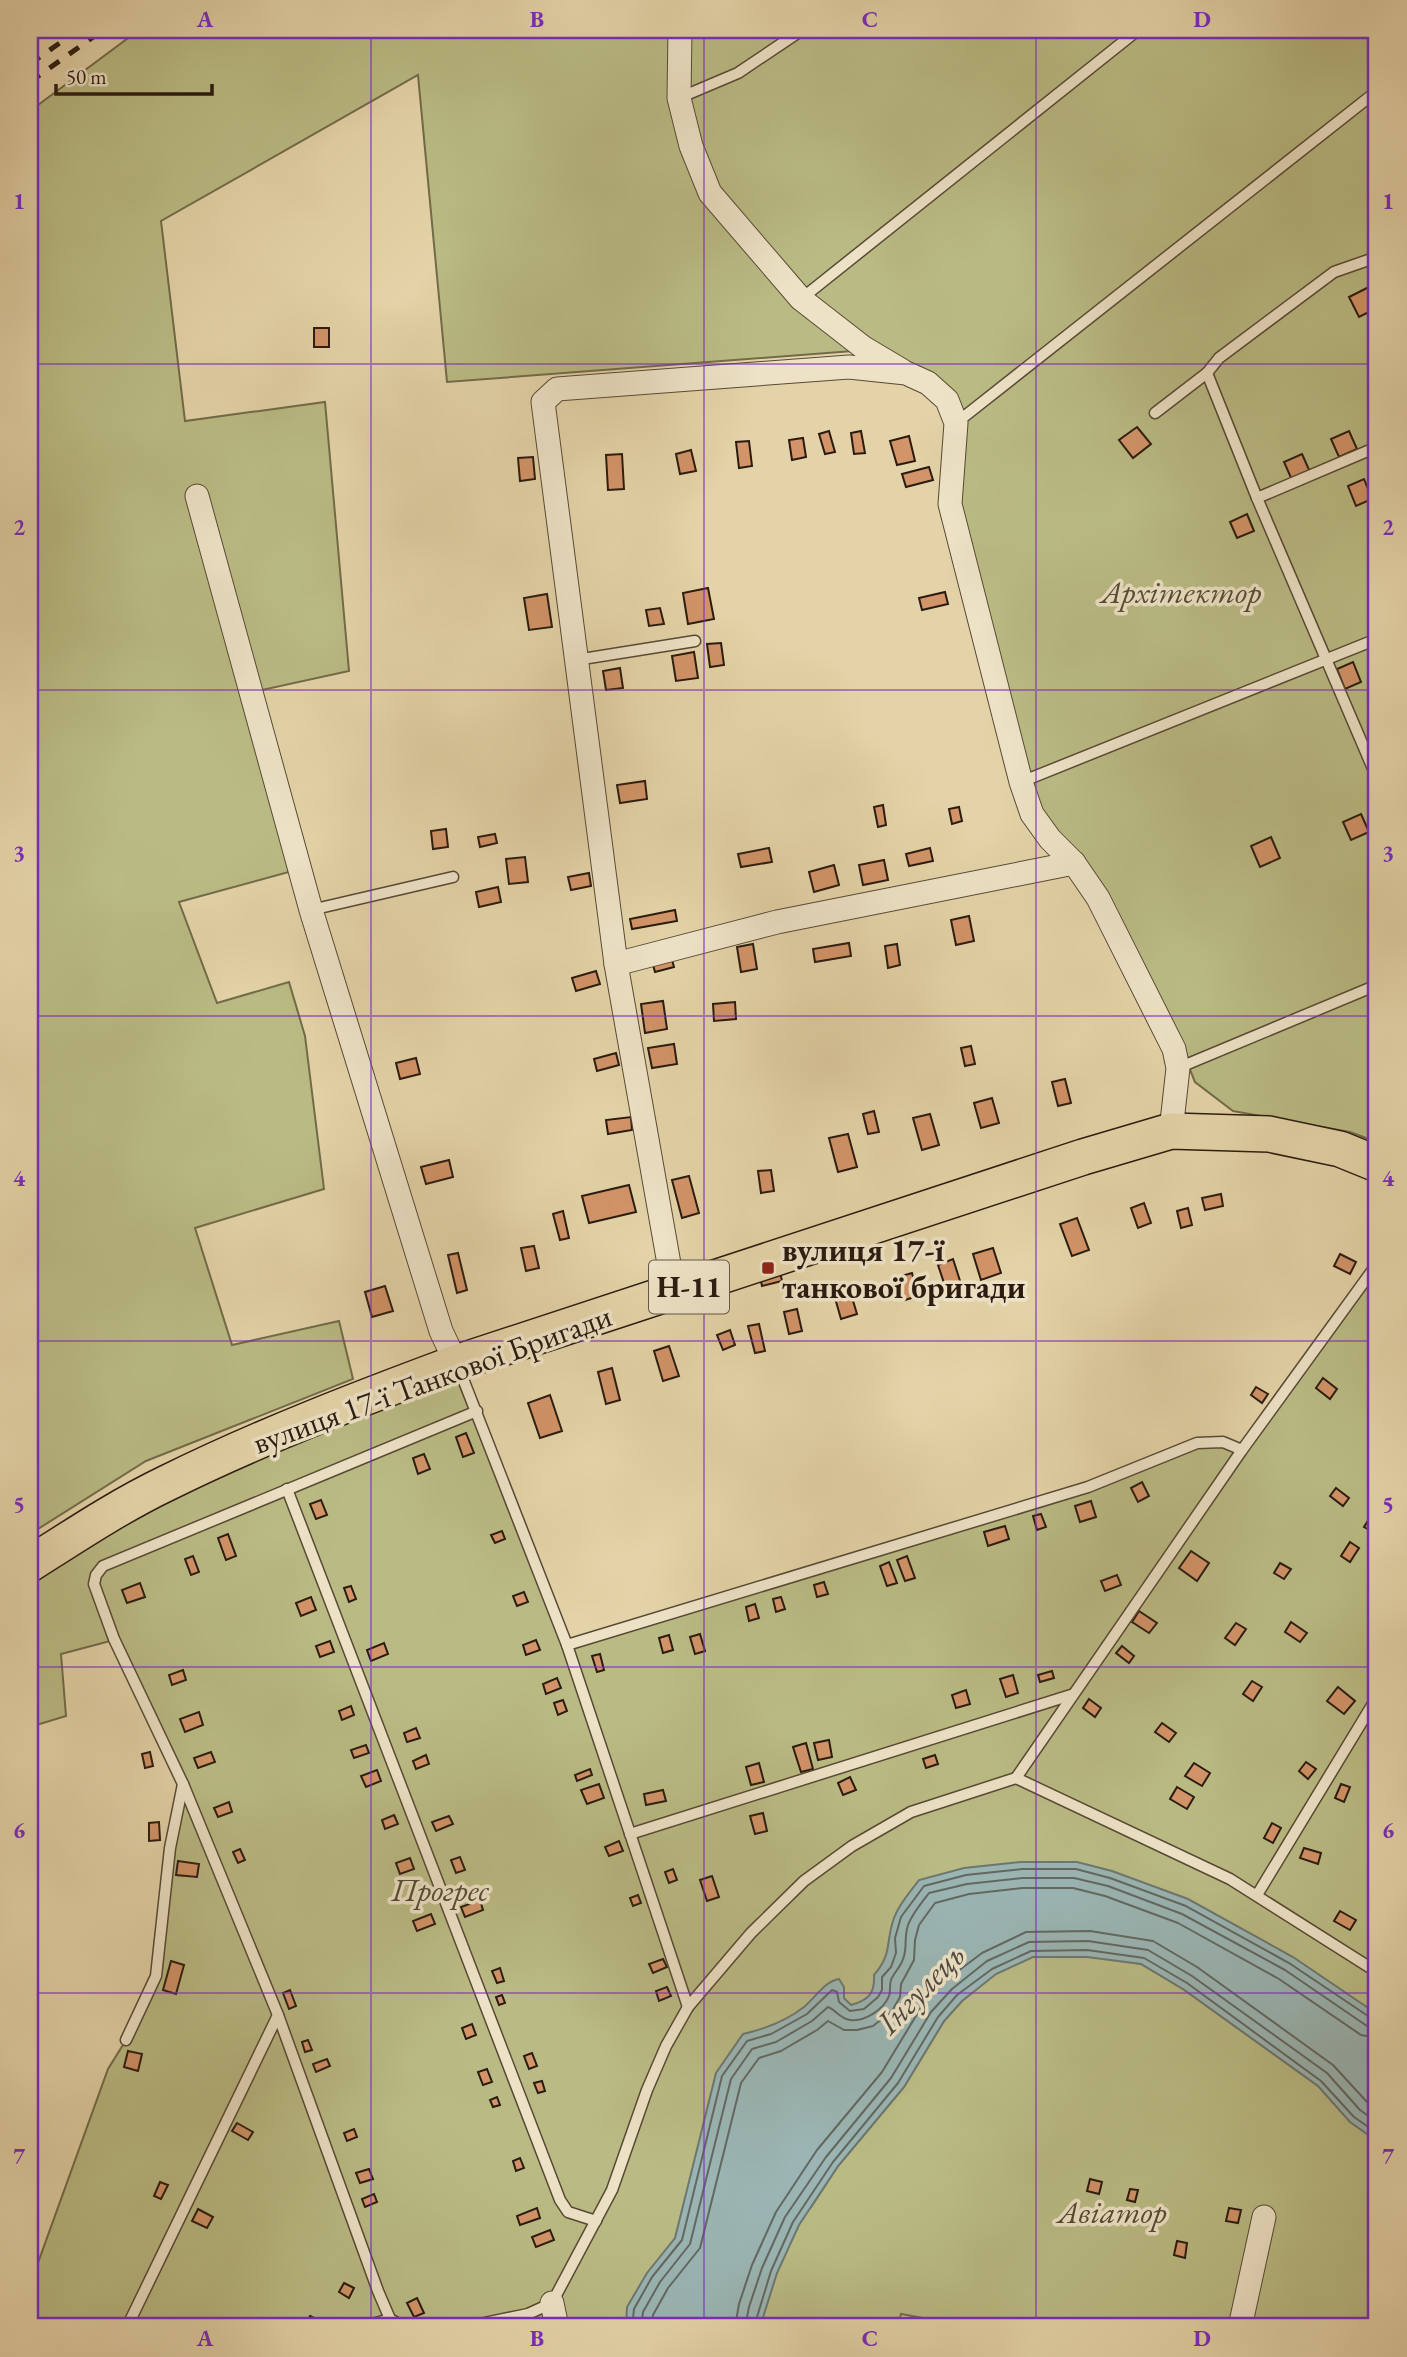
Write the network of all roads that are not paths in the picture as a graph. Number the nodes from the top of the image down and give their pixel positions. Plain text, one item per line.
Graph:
1 (680, 30) edge
2 (802, 30) edge
3 (1138, 30) edge
4 (1377, 92) edge
5 (679, 98) junction
6 (1377, 257) edge
7 (801, 299) junction
8 (906, 373) junction
9 (1207, 373) junction
10 (1156, 413) dead end
11 (956, 423) junction
12 (1377, 447) edge
13 (197, 496) dead end
14 (1257, 498) junction
15 (1377, 639) edge
16 (695, 641) dead end
17 (576, 660) junction
18 (1326, 660) junction
19 (1377, 778) edge
20 (1021, 782) junction
21 (1074, 863) junction
22 (453, 877) dead end
23 (311, 910) junction
24 (616, 964) junction
25 (1377, 985) edge
26 (1178, 1068) junction
27 (1171, 1131) junction
28 (1377, 1164) edge
29 (1377, 1264) edge
30 (674, 1292) junction
31 (456, 1363) junction
32 (477, 1411) junction
33 (1242, 1450) junction
34 (287, 1489) junction
35 (30, 1564) edge
36 (567, 1645) junction
37 (1071, 1695) junction
38 (1377, 1697) edge
39 (1016, 1778) junction
40 (183, 1784) junction
41 (630, 1834) junction
42 (1257, 1895) junction
43 (1377, 1972) edge
44 (688, 2007) junction
45 (278, 2015) junction
46 (126, 2040) dead end
47 (1264, 2217) dead end
48 (596, 2221) junction
49 (552, 2303) junction
50 (390, 2319) junction
51 (127, 2327) edge
52 (362, 2327) edge
53 (404, 2327) edge
54 (465, 2327) edge
55 (557, 2327) edge
56 (1240, 2327) edge

1 - 5 street
2 - 5 lane
3 - 7 lane
4 - 11 lane
5 - 7 street
6 - 9 lane
7 - 8 street
8 - 11 street
8 - 17 street
9 - 10 lane
9 - 14 lane
11 - 20 street
12 - 14 lane
13 - 23 street
14 - 18 lane
15 - 18 lane
16 - 17 lane
17 - 24 street
18 - 19 lane
18 - 20 lane
20 - 21 street
21 - 24 street
21 - 26 street
22 - 23 lane
23 - 31 street
24 - 30 street
25 - 26 lane
26 - 27 street
27 - 28 main road, вулиця 17-ї Танкової Бригади / Н-11
27 - 30 main road, вулиця 17-ї Танкової Бригади / Н-11
29 - 33 lane
30 - 31 main road, вулиця 17-ї Танкової Бригади / Н-11
31 - 32 lane
31 - 35 main road, вулиця 17-ї Танкової Бригади / Н-11
32 - 34 lane
32 - 36 lane
33 - 36 lane
33 - 37 lane
34 - 40 lane
34 - 48 lane
36 - 41 lane
37 - 39 lane
37 - 41 lane
38 - 42 lane
39 - 42 lane
39 - 44 lane
40 - 45 lane
40 - 46 lane
41 - 44 lane
42 - 43 lane
44 - 48 lane
45 - 50 lane
45 - 51 lane
47 - 56 street
48 - 49 lane
49 - 54 lane
49 - 55 street
50 - 52 lane
50 - 53 lane

